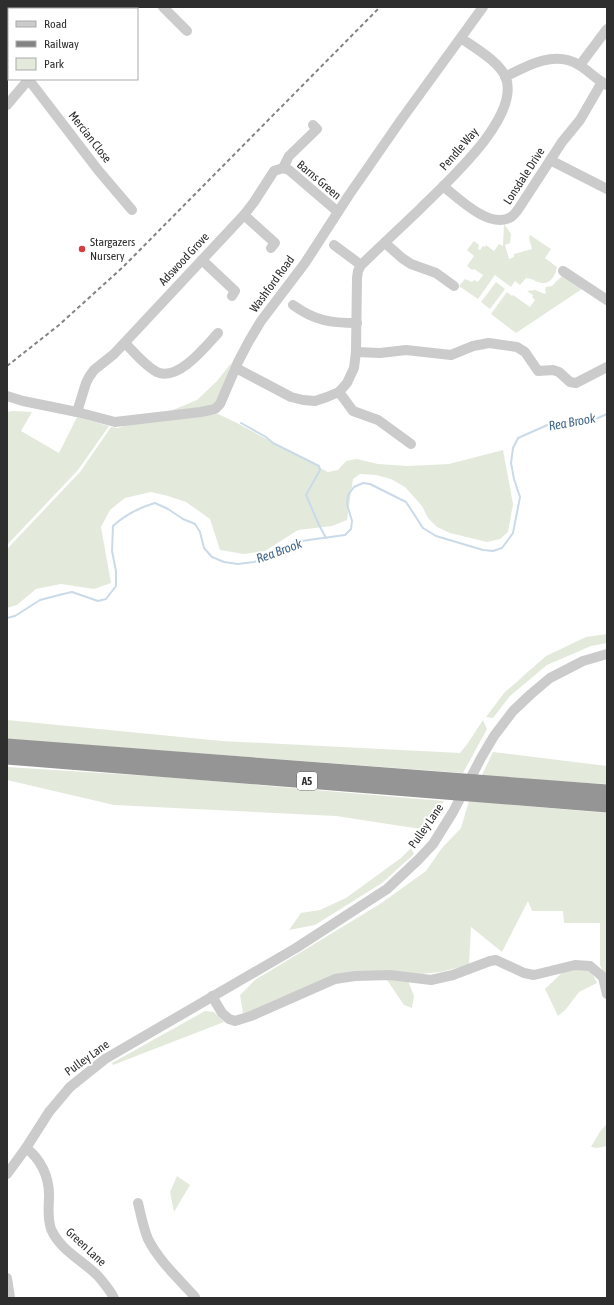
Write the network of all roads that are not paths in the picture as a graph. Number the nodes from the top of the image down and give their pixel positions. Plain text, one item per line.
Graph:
1 (163, 7) edge
2 (483, 7) edge
3 (607, 29) edge
4 (187, 31) dead end
5 (461, 38) junction
6 (580, 65) junction
7 (505, 77) junction
8 (29, 80) edge
9 (604, 84) edge
10 (7, 105) edge
11 (317, 129) dead end
12 (550, 160) junction
13 (283, 168) junction
14 (443, 186) junction
15 (607, 189) edge
16 (132, 210) dead end
17 (338, 212) junction
18 (244, 215) junction
19 (275, 243) dead end
20 (385, 243) junction
21 (337, 250) dead end
22 (202, 260) junction
23 (361, 265) junction
24 (563, 271) dead end
25 (454, 286) dead end
26 (236, 291) dead end
27 (607, 300) edge
28 (293, 305) dead end
29 (357, 323) junction
30 (217, 337) dead end
31 (125, 343) junction
32 (356, 352) junction
33 (607, 367) edge
34 (236, 368) junction
35 (338, 392) junction
36 (7, 396) edge
37 (77, 412) junction
38 (410, 439) dead end
39 (607, 654) edge
40 (7, 746) edge
41 (7, 757) edge
42 (607, 792) edge
43 (607, 805) edge
44 (607, 994) edge
45 (212, 996) junction
46 (26, 1148) junction
47 (9, 1168) edge
48 (138, 1203) dead end
49 (7, 1278) edge
50 (10, 1298) edge
51 (114, 1298) edge
52 (195, 1298) edge

1 - 4 street
2 - 5 street, Washford Road
3 - 6 street
5 - 7 street
5 - 17 street, Washford Road
6 - 7 street
6 - 9 street
7 - 14 street, Pendle Way
8 - 10 street
8 - 16 street, Mercian Close
9 - 12 street, Lonsdale Drive
11 - 13 street, Adswood Grove
12 - 14 street, Lonsdale Drive
12 - 15 street
13 - 17 street, Barns Green
13 - 18 street, Adswood Grove
14 - 20 street, Pendle Way
17 - 34 street, Washford Road
18 - 19 street
18 - 22 street, Adswood Grove
20 - 23 street, Pendle Way
20 - 25 street
21 - 23 street
22 - 26 street
22 - 31 street, Adswood Grove
23 - 29 street
24 - 27 street
28 - 29 street
29 - 32 street
30 - 31 street
31 - 37 street, Adswood Grove
32 - 33 street
32 - 35 street
34 - 35 street
34 - 37 street, Washford Road
35 - 38 street
36 - 37 street, Washford Road
39 - 45 street, Pulley Lane
40 - 42 highway, A5
41 - 43 highway, A5
44 - 45 street
45 - 46 street, Pulley Lane
46 - 47 street, Pulley Lane
46 - 51 street, Green Lane
48 - 52 street
49 - 50 street

